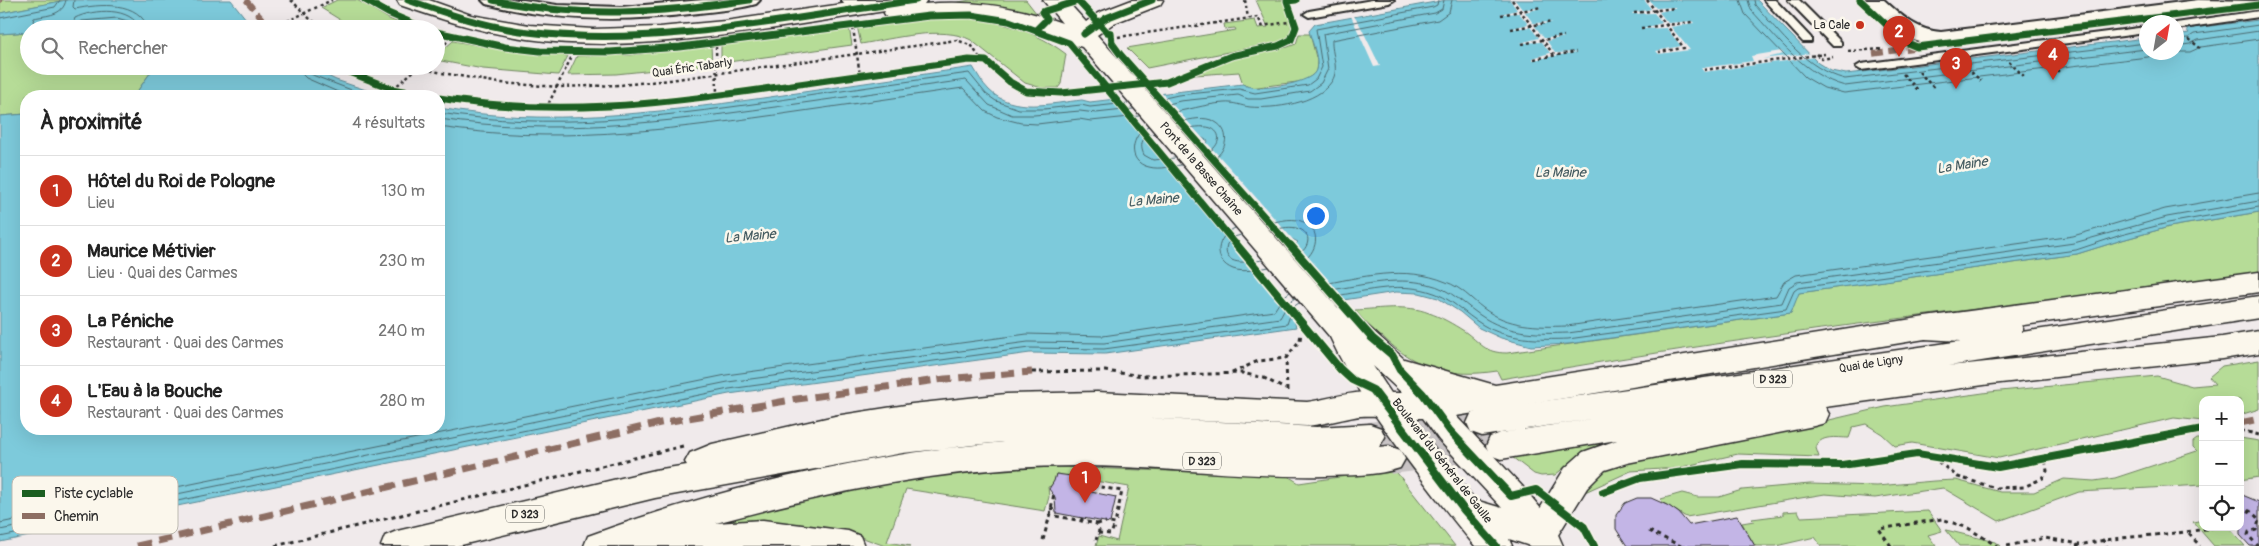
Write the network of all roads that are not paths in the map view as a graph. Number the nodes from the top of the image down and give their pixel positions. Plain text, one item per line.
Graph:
1 (408, 0) edge
2 (492, 0) edge
3 (749, 0) edge
4 (916, 0) edge
5 (1152, 0) edge
6 (1389, 0) edge
7 (1769, 0) edge
8 (1793, 0) edge
9 (1872, 0) edge
10 (2249, 0) edge
11 (859, 3) edge
12 (1059, 6) edge
13 (2259, 9) edge
14 (827, 12) junction
15 (1309, 14) dead end
16 (2259, 14) edge
17 (2184, 25) edge
18 (2139, 31) edge
19 (1097, 40) junction
20 (1807, 40) dead end
21 (1837, 44) dead end
22 (1862, 67) dead end
23 (2259, 282) edge
24 (1307, 292) junction
25 (2259, 307) edge
26 (1925, 328) junction
27 (2064, 338) junction
28 (2259, 342) edge
29 (2053, 366) junction
30 (1426, 390) junction
31 (1378, 397) junction
32 (1482, 423) tunnel mouth
33 (1501, 446) tunnel mouth
34 (655, 484) junction
35 (1464, 510) junction
36 (800, 539) junction
37 (1544, 543) edge
38 (397, 546) edge
39 (600, 546) edge
40 (653, 546) edge
41 (739, 546) edge
42 (848, 546) edge
43 (1496, 546) edge

1 - 14 main road
2 - 3 street
4 - 11 main road
5 - 19 main road
6 - 15 lane
7 - 20 lane
8 - 21 lane
9 - 10 street
10 - 13 lane
11 - 14 main road
12 - 19 main road, Pont de la Basse Chaîne
14 - 19 main road
16 - 17 lane
18 - 22 lane
19 - 24 main road, Pont de la Basse Chaîne
23 - 26 main road
24 - 30 main road, Pont de la Basse Chaîne
24 - 31 main road, Pont de la Basse Chaîne
25 - 27 main road, Quai de Ligny / D 323
26 - 27 main road
26 - 30 main road
27 - 32 main road, Quai de Ligny / D 323
28 - 29 main road, Quai de Ligny / D 323
29 - 33 main road, Quai de Ligny / D 323
29 - 37 main road
30 - 31 main road
30 - 37 main road, Boulevard du Général de Gaulle
31 - 34 main road
31 - 35 main road, Boulevard du Général de Gaulle
34 - 38 main road, D 323
34 - 39 main road, D 323
35 - 37 main road
35 - 43 main road, Boulevard du Général de Gaulle
36 - 40 main road
36 - 41 main road
36 - 42 main road

